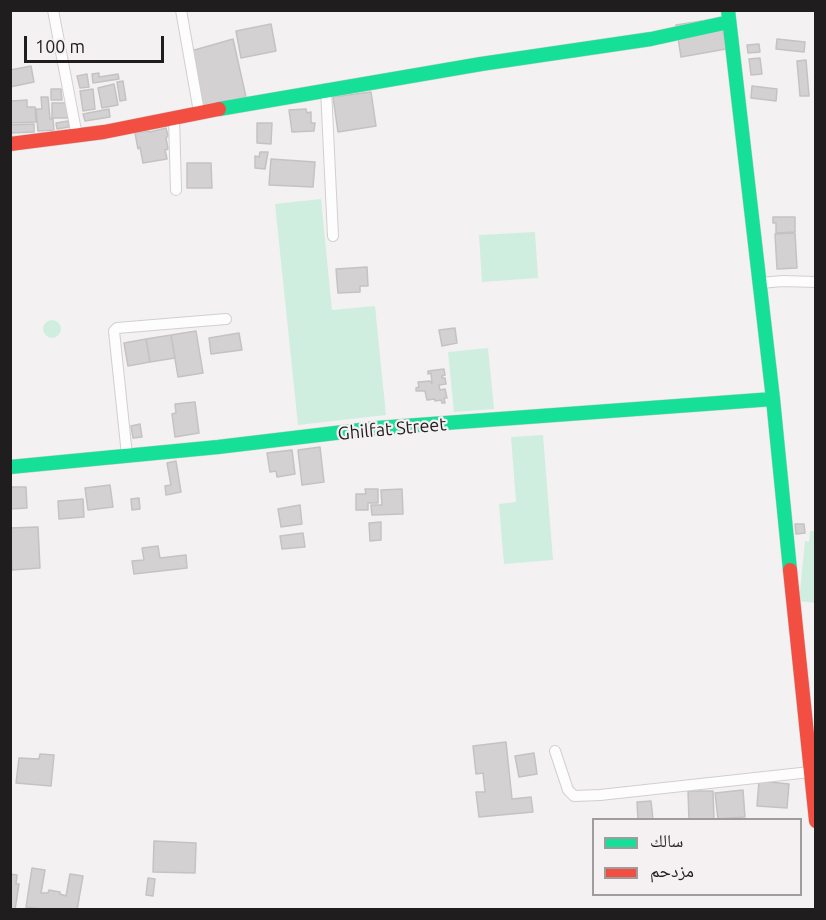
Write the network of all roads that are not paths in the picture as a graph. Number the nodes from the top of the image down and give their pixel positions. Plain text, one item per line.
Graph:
1 (54, 10) edge
2 (181, 10) edge
3 (728, 16) edge
4 (326, 89) junction
5 (199, 112) junction
6 (174, 117) junction
7 (77, 136) junction
8 (10, 144) edge
9 (176, 190) dead end
10 (333, 236) dead end
11 (816, 282) edge
12 (760, 283) junction
13 (225, 319) dead end
14 (773, 399) junction
15 (127, 455) junction
16 (10, 467) edge
17 (555, 752) dead end
18 (810, 772) junction
19 (816, 821) edge

1 - 7 street
2 - 5 street
3 - 4 street
3 - 12 street
4 - 5 street
4 - 10 street
5 - 6 street
6 - 7 street
6 - 9 street
7 - 8 street
11 - 12 street
12 - 14 street
13 - 15 street
14 - 15 street, Ghilfat Street
14 - 18 street
15 - 16 street, Ghilfat Street
17 - 18 street
18 - 19 street

